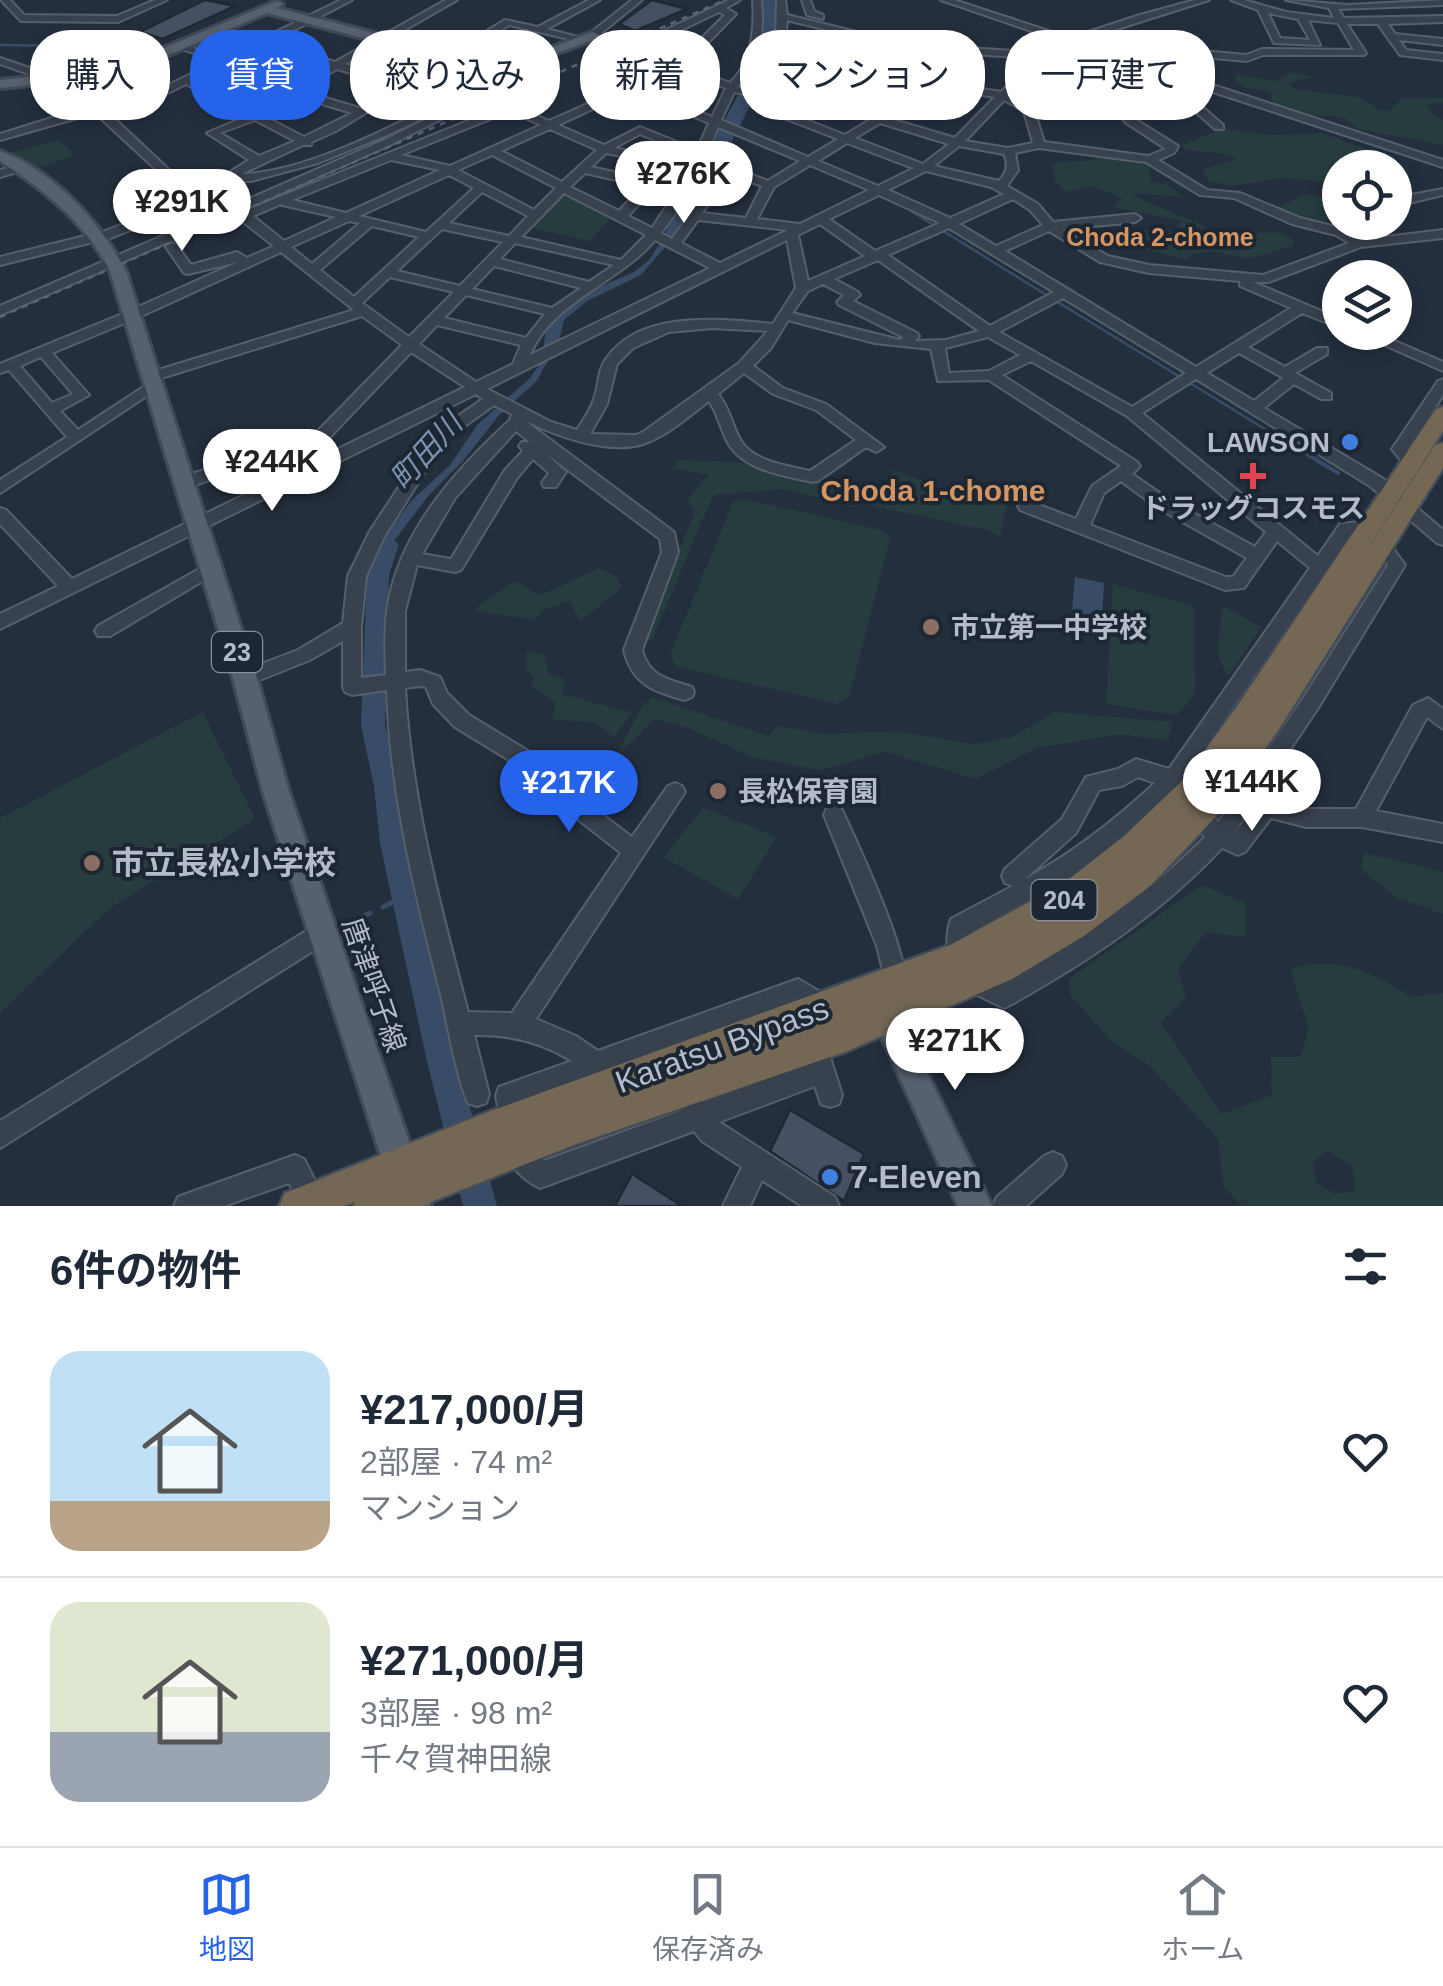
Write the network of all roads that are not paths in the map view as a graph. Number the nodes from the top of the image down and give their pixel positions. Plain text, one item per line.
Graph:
1 (5, 0) edge
2 (162, 0) edge
3 (284, 0) edge
4 (348, 0) edge
5 (452, 0) edge
6 (579, 0) edge
7 (638, 0) edge
8 (736, 0) edge
9 (757, 0) edge
10 (782, 0) edge
11 (806, 0) edge
12 (946, 0) edge
13 (1206, 0) edge
14 (1235, 0) edge
15 (1290, 0) edge
16 (594, 2) edge
17 (1436, 2) edge
18 (716, 4) edge
19 (974, 5) edge
20 (1405, 5) junction
21 (266, 8) junction
22 (1332, 8) junction
23 (625, 10) junction
24 (1262, 10) junction
25 (18, 14) junction
26 (785, 17) junction
27 (0, 18) edge
28 (820, 18) dead end
29 (1301, 18) junction
30 (1443, 18) edge
31 (309, 20) junction
32 (1427, 20) junction
33 (1342, 22) junction
34 (1032, 23) dead end
35 (1382, 23) junction
36 (647, 28) dead end
37 (1443, 28) edge
38 (289, 30) edge
39 (400, 30) edge
40 (495, 30) edge
41 (539, 30) joint
42 (599, 30) edge
43 (666, 30) edge
44 (715, 30) edge
45 (782, 30) edge
46 (835, 30) edge
47 (1040, 30) edge
48 (1110, 30) edge
49 (350, 31) edge
50 (1392, 37) junction
51 (1443, 42) edge
52 (182, 46) junction
53 (170, 50) edge
54 (190, 50) edge
55 (1215, 55) edge
56 (1443, 57) edge
57 (350, 58) edge
58 (0, 62) edge
59 (330, 64) edge
60 (337, 66) junction
61 (330, 70) edge
62 (350, 70) edge
63 (30, 71) edge
64 (30, 81) edge
65 (720, 83) edge
66 (0, 84) edge
67 (733, 88) junction
68 (1215, 89) edge
69 (740, 90) edge
70 (985, 92) edge
71 (1003, 95) joint
72 (350, 119) edge
73 (56, 120) edge
74 (110, 120) edge
75 (246, 120) edge
76 (264, 120) edge
77 (798, 120) edge
78 (877, 120) edge
79 (882, 120) edge
80 (1032, 120) edge
81 (1129, 120) edge
82 (1211, 120) edge
83 (717, 122) junction
84 (550, 124) junction
85 (1219, 127) dead end
86 (332, 130) junction
87 (0, 137) edge
88 (847, 139) junction
89 (959, 142) junction
90 (307, 143) junction
91 (1039, 145) junction
92 (351, 146) junction
93 (604, 149) junction
94 (492, 151) junction
95 (1008, 151) junction
96 (364, 152) junction
97 (386, 155) junction
98 (1149, 159) junction
99 (811, 160) junction
100 (258, 161) junction
101 (699, 162) junction
102 (1443, 164) edge
103 (7, 166) edge
104 (924, 168) junction
105 (583, 169) junction
106 (450, 170) junction
107 (226, 178) junction
108 (651, 184) junction
109 (769, 185) junction
110 (1000, 186) junction
111 (481, 187) junction
112 (563, 188) junction
113 (881, 190) junction
114 (685, 192) junction
115 (1443, 192) edge
116 (1014, 195) junction
117 (200, 197) junction
118 (1412, 198) edge
119 (282, 201) junction
120 (239, 212) junction
121 (348, 216) junction
122 (535, 216) junction
123 (696, 216) junction
124 (620, 217) junction
125 (819, 218) junction
126 (1135, 218) dead end
127 (750, 220) junction
128 (370, 222) junction
129 (441, 225) junction
130 (1050, 226) junction
131 (941, 227) junction
132 (1322, 228) edge
133 (796, 230) junction
134 (651, 234) junction
135 (1443, 234) edge
136 (98, 235) junction
137 (430, 236) junction
138 (512, 240) junction
139 (1353, 240) edge
140 (1359, 244) junction
141 (674, 245) junction
142 (172, 246) junction
143 (282, 246) junction
144 (992, 252) junction
145 (876, 255) junction
146 (0, 261) edge
147 (491, 261) junction
148 (246, 263) junction
149 (624, 264) junction
150 (116, 267) junction
151 (720, 268) junction
152 (313, 270) junction
153 (389, 274) junction
154 (822, 278) junction
155 (1235, 279) junction
156 (589, 286) junction
157 (804, 288) junction
158 (462, 290) junction
159 (1055, 297) junction
160 (362, 306) junction
161 (1302, 307) junction
162 (0, 311) edge
163 (553, 312) junction
164 (132, 315) junction
165 (1322, 316) edge
166 (434, 320) junction
167 (780, 321) junction
168 (0, 322) edge
169 (988, 330) junction
170 (526, 342) junction
171 (903, 343) junction
172 (411, 344) junction
173 (937, 345) junction
174 (1239, 346) junction
175 (1403, 350) edge
176 (1322, 351) dead end
177 (44, 352) junction
178 (1030, 356) junction
179 (522, 366) junction
180 (744, 366) junction
181 (6, 367) edge
182 (1443, 367) edge
183 (992, 375) junction
184 (1289, 375) junction
185 (1189, 378) junction
186 (151, 382) junction
187 (1443, 384) edge
188 (473, 390) junction
189 (708, 392) junction
190 (1326, 396) dead end
191 (491, 400) junction
192 (1253, 408) junction
193 (50, 410) junction
194 (1132, 413) junction
195 (1443, 414) edge
196 (514, 422) junction
197 (76, 437) junction
198 (580, 438) junction
199 (532, 450) junction
200 (1432, 465) edge
201 (1122, 474) junction
202 (550, 483) dead end
203 (183, 484) junction
204 (0, 488) edge
205 (1400, 500) junction
206 (1026, 506) dead end
207 (0, 514) edge
208 (196, 526) junction
209 (1081, 527) junction
210 (1278, 533) junction
211 (1377, 537) junction
212 (1443, 539) edge
213 (1257, 556) junction
214 (412, 558) junction
215 (210, 570) junction
216 (1320, 577) junction
217 (70, 588) junction
218 (0, 622) edge
219 (352, 627) junction
220 (104, 631) dead end
221 (246, 678) junction
222 (395, 681) junction
223 (684, 692) dead end
224 (1435, 702) edge
225 (1443, 721) edge
226 (675, 792) dead end
227 (1197, 805) junction
228 (834, 814) dead end
229 (1362, 818) junction
230 (1443, 833) edge
231 (634, 851) junction
232 (1013, 876) dead end
233 (324, 931) junction
234 (966, 970) junction
235 (896, 983) junction
236 (825, 1007) junction
237 (888, 1018) junction
238 (460, 1024) junction
239 (519, 1024) junction
240 (594, 1062) junction
241 (618, 1084) junction
242 (478, 1094) dead end
243 (689, 1104) junction
244 (0, 1134) edge
245 (502, 1138) junction
246 (758, 1162) junction
247 (1053, 1165) dead end
248 (409, 1188) edge
249 (305, 1204) edge
250 (187, 1206) edge
251 (372, 1206) edge
252 (736, 1206) edge
253 (826, 1206) edge
254 (975, 1206) edge
255 (1006, 1206) edge

1 - 25 street
2 - 25 street
3 - 21 main road
4 - 31 street
5 - 39 street
6 - 16 street
7 - 23 street
8 - 18 street
9 - 67 street
10 - 26 street
11 - 28 street
12 - 19 street
13 - 48 street
14 - 24 street
15 - 22 street
16 - 23 street
16 - 41 street
17 - 20 street
18 - 36 street
18 - 43 street
18 - 44 street
19 - 34 street
19 - 47 street
20 - 22 street
20 - 32 street
21 - 31 main road
21 - 52 main road
22 - 33 street
23 - 42 street
24 - 29 street
24 - 29 street
25 - 27 street
26 - 45 street
26 - 46 street
29 - 33 street
30 - 32 street
31 - 38 street
31 - 49 main road
32 - 35 street
32 - 37 street
33 - 35 street
33 - 55 street
35 - 50 street
40 - 41 street
50 - 51 street
50 - 56 street
52 - 53 main road
52 - 54 street
57 - 60 street
58 - 63 street
59 - 60 street
60 - 61 street
60 - 62 street
64 - 66 main road
65 - 67 street
67 - 69 street
67 - 83 street
68 - 102 street
70 - 71 street
71 - 89 street
72 - 86 street
73 - 87 street
74 - 117 street
75 - 100 street
76 - 90 street
77 - 88 street
78 - 88 street
79 - 89 street
80 - 91 street
81 - 98 street
82 - 85 street
83 - 84 street
83 - 99 street
83 - 101 street
84 - 93 street
84 - 94 street
84 - 97 street
86 - 90 street
86 - 92 street
88 - 99 street
88 - 104 street
89 - 95 street
89 - 104 street
90 - 100 street
91 - 95 street
91 - 98 street
92 - 96 street
92 - 96 street
92 - 107 street
93 - 101 street
93 - 101 street
93 - 105 street
94 - 106 street
94 - 112 street
95 - 110 street
96 - 97 street
96 - 120 street
97 - 106 street
97 - 119 street
98 - 132 street
99 - 109 street
99 - 113 street
100 - 107 street
101 - 114 street
103 - 136 main road, 唐津呼子線 / 23
104 - 110 street
104 - 113 street
105 - 108 street
105 - 112 street
106 - 111 street
106 - 121 street
107 - 117 street
108 - 114 street
108 - 124 street
109 - 123 street
109 - 127 street
110 - 116 street
111 - 122 street
111 - 129 street
112 - 122 street
112 - 124 street
113 - 125 street
113 - 131 street
114 - 134 street
115 - 118 street
116 - 130 street
116 - 131 street
117 - 120 street
117 - 136 street
119 - 120 street
119 - 121 street
120 - 142 street
120 - 143 street
120 - 150 street
121 - 128 street
121 - 143 street
122 - 138 street
123 - 127 street
123 - 141 street
124 - 134 street
125 - 133 street
125 - 145 street
126 - 130 street
127 - 133 street
128 - 137 street
128 - 152 street
129 - 137 street
129 - 138 street
130 - 144 street
130 - 155 street
131 - 144 street
131 - 145 street
133 - 151 street
133 - 157 street
134 - 141 street
134 - 149 street
135 - 140 street
136 - 146 street
136 - 150 main road, 唐津呼子線 / 23
137 - 153 street
138 - 147 street
138 - 149 street
139 - 140 street
140 - 155 street
141 - 151 street
142 - 148 street
142 - 150 street
143 - 148 street
143 - 152 street
144 - 159 street
145 - 154 street
145 - 169 street
147 - 156 street
147 - 158 street
148 - 164 street
149 - 156 street
150 - 162 street
150 - 164 main road, 唐津呼子線 / 23
150 - 168 street
151 - 179 street
152 - 160 street
153 - 158 street
153 - 160 street
154 - 157 street
154 - 171 street
155 - 161 street
156 - 163 street
157 - 167 street
158 - 163 street
158 - 166 street
159 - 169 street
159 - 185 street
160 - 172 street
160 - 186 street
161 - 165 street
161 - 174 street
163 - 170 street
164 - 177 street
164 - 186 main road, 唐津呼子線 / 23
166 - 170 street
166 - 172 street
167 - 171 street
167 - 180 street
167 - 198 street
169 - 173 street
169 - 178 street
170 - 179 street
171 - 173 street
172 - 188 street
172 - 203 street
173 - 183 street
174 - 184 street
174 - 185 street
175 - 182 street
176 - 184 street
177 - 181 street
177 - 193 street
178 - 183 street
178 - 194 street
179 - 188 street
180 - 189 street
180 - 189 street
181 - 193 street
183 - 201 street
184 - 190 street
184 - 192 street
185 - 192 street
185 - 194 street
186 - 197 street
186 - 203 main road, 唐津呼子線 / 23
187 - 200 street
188 - 191 street
188 - 208 street
189 - 198 street
191 - 196 street
191 - 219 street
192 - 205 street
193 - 197 street
194 - 210 street
195 - 200 highway, Karatsu Bypass / 204
196 - 198 street
196 - 199 street
196 - 214 street
196 - 223 street
197 - 204 street
199 - 202 street
199 - 214 street
200 - 205 highway, Karatsu Bypass / 204
201 - 209 street
201 - 213 street
203 - 208 main road, 唐津呼子線 / 23
205 - 211 highway, Karatsu Bypass / 204
205 - 212 street
206 - 209 street
207 - 217 street
208 - 215 main road, 唐津呼子線 / 23
208 - 217 street
209 - 213 street
210 - 213 street
210 - 216 street
211 - 216 highway, Karatsu Bypass / 204
211 - 227 highway, Karatsu Bypass / 204
214 - 222 street
215 - 220 street
215 - 221 main road, 唐津呼子線 / 23
216 - 227 highway, Karatsu Bypass / 204
217 - 218 street
219 - 221 street
219 - 222 street
221 - 233 main road, 唐津呼子線 / 23
222 - 231 street
222 - 238 street
224 - 225 street
224 - 229 street
226 - 231 street
227 - 229 street
227 - 232 street
227 - 234 highway, Karatsu Bypass / 204
227 - 234 street
228 - 235 street
229 - 230 street
231 - 239 street
233 - 244 street
233 - 248 main road, 唐津呼子線 / 23
234 - 235 highway, Karatsu Bypass / 204
234 - 237 highway, Karatsu Bypass / 204
235 - 236 highway, Karatsu Bypass / 204
235 - 237 main road
236 - 240 street
236 - 241 highway, Karatsu Bypass / 204
237 - 243 highway, Karatsu Bypass / 204
237 - 254 main road
238 - 239 street
238 - 242 street
239 - 240 street
240 - 241 street
240 - 245 street
241 - 245 highway, Karatsu Bypass / 204
243 - 245 highway, Karatsu Bypass / 204
243 - 246 street
245 - 248 highway, Karatsu Bypass / 204
246 - 252 street
246 - 253 street
247 - 255 street
248 - 249 highway, Karatsu Bypass / 204
248 - 251 highway, Karatsu Bypass / 204
249 - 250 street

